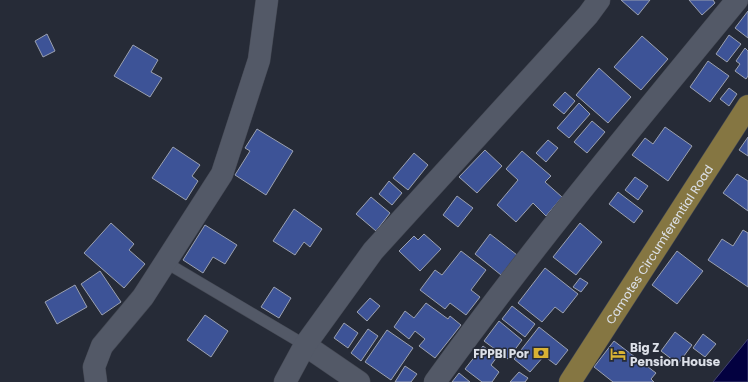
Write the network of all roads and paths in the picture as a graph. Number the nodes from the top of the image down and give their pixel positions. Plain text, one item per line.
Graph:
1 (267, 0) edge
2 (598, 0) edge
3 (737, 0) edge
4 (748, 106) edge
5 (165, 262) junction
6 (305, 345) junction
7 (96, 382) edge
8 (285, 382) edge
9 (359, 382) edge
10 (435, 382) edge
11 (570, 382) edge

1 - 5 street
2 - 6 street
3 - 10 street
4 - 11 main road, Camotes Circumferential Road
5 - 6 lane
5 - 7 street
6 - 8 street
6 - 9 street

